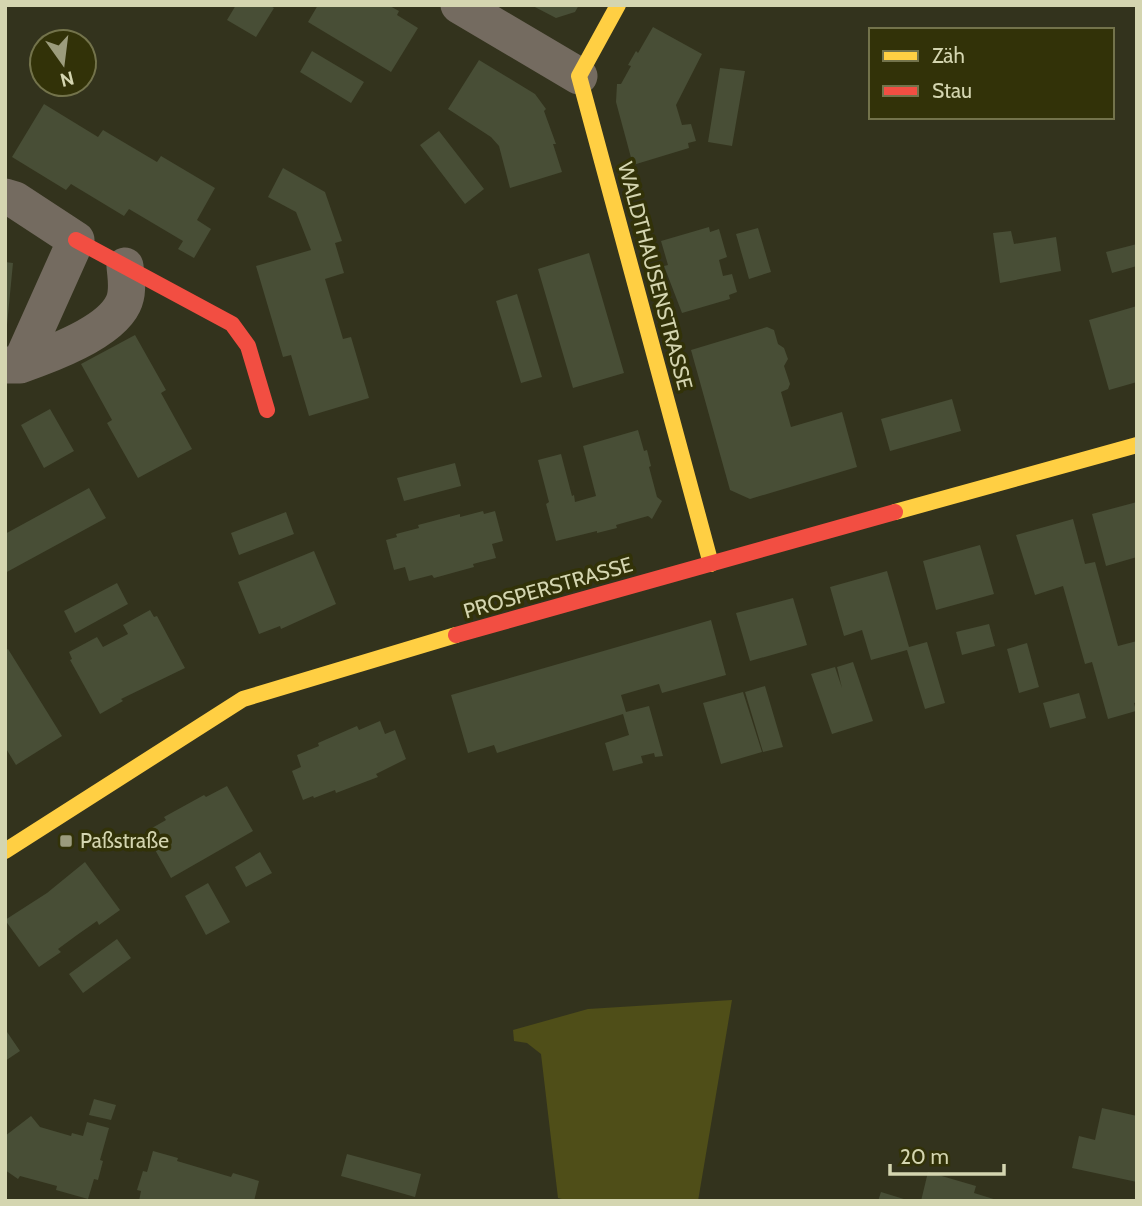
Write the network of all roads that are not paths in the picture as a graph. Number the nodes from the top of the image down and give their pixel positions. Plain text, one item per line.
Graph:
1 (459, 5) edge
2 (618, 5) edge
3 (579, 76) junction
4 (5, 197) edge
5 (76, 240) junction
6 (125, 266) junction
7 (13, 365) edge
8 (267, 410) dead end
9 (1137, 445) edge
10 (711, 564) junction
11 (5, 851) edge

1 - 3 street
2 - 3 main road
3 - 10 main road, WALDTHAUSENSTRASSE
4 - 5 street
5 - 6 main road
5 - 7 street
6 - 7 street
6 - 8 main road
9 - 10 main road, PROSPERSTRASSE
10 - 11 main road, PROSPERSTRASSE

